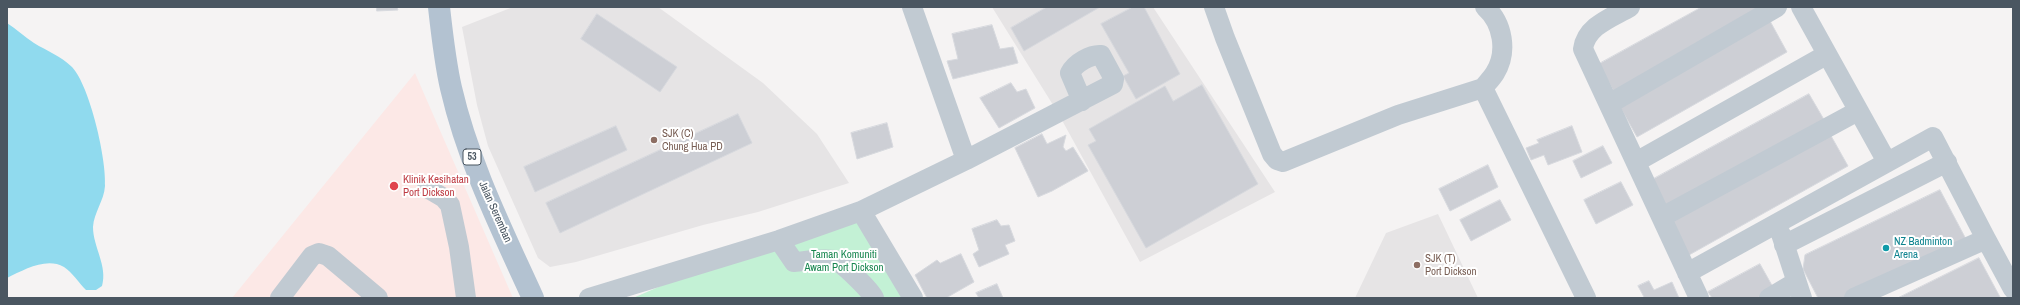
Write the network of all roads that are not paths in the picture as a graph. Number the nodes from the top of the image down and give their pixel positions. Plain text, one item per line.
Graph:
1 (439, 7) edge
2 (912, 7) edge
3 (1214, 7) edge
4 (1485, 7) edge
5 (1630, 7) edge
6 (1777, 7) edge
7 (1801, 7) edge
8 (1826, 55) junction
9 (1483, 88) junction
10 (1082, 100) dead end
11 (1609, 104) junction
12 (1858, 111) junction
13 (966, 160) junction
14 (1636, 162) junction
15 (1887, 162) junction
16 (1947, 162) junction
17 (427, 188) dead end
18 (861, 210) junction
19 (1662, 217) junction
20 (1778, 223) junction
21 (1986, 239) junction
22 (779, 240) junction
23 (1784, 246) junction
24 (1687, 273) junction
25 (2013, 289) edge
26 (1799, 290) edge
27 (619, 294) edge
28 (280, 298) edge
29 (378, 298) edge
30 (466, 298) edge
31 (533, 298) edge
32 (589, 298) edge
33 (874, 298) edge
34 (913, 298) edge
35 (1586, 298) edge
36 (1699, 298) edge
37 (1770, 298) edge
38 (1854, 298) edge

1 - 31 main road, Jalan Seremban / 53
2 - 13 street
3 - 9 street
4 - 9 street
5 - 11 street
6 - 11 street
7 - 8 street
8 - 12 street
8 - 14 street
9 - 35 street
10 - 13 street
11 - 14 street
12 - 15 street
12 - 19 street
13 - 18 street
14 - 19 street
15 - 16 street
15 - 20 street
16 - 21 street
16 - 23 street
17 - 30 street
18 - 22 street
18 - 34 street
19 - 24 street
20 - 23 street
20 - 24 street
21 - 25 street
21 - 38 street
22 - 27 street
22 - 33 street
23 - 26 street
24 - 36 street
26 - 37 street
27 - 32 street
28 - 29 street

